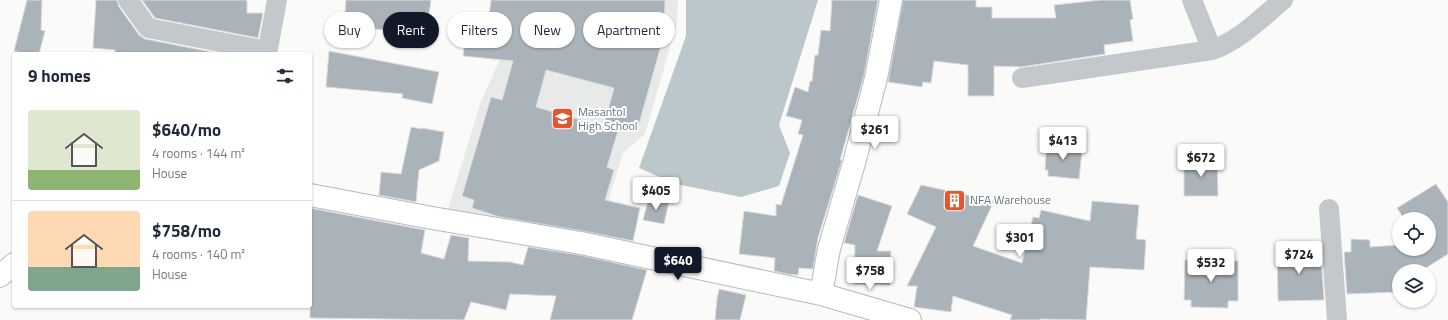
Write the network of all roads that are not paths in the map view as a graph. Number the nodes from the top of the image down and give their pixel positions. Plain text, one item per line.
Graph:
1 (128, 0) edge
2 (277, 0) edge
3 (891, 0) edge
4 (1192, 0) edge
5 (1283, 0) edge
6 (1212, 50) junction
7 (267, 52) edge
8 (1022, 78) dead end
9 (312, 196) edge
10 (1329, 209) dead end
11 (12, 266) edge
12 (0, 276) edge
13 (821, 294) junction
14 (910, 320) edge
15 (1337, 320) edge

1 - 7 street
2 - 7 street
3 - 13 street
4 - 6 street
5 - 6 street
6 - 8 street
9 - 13 street
10 - 15 street
11 - 12 street
13 - 14 street

